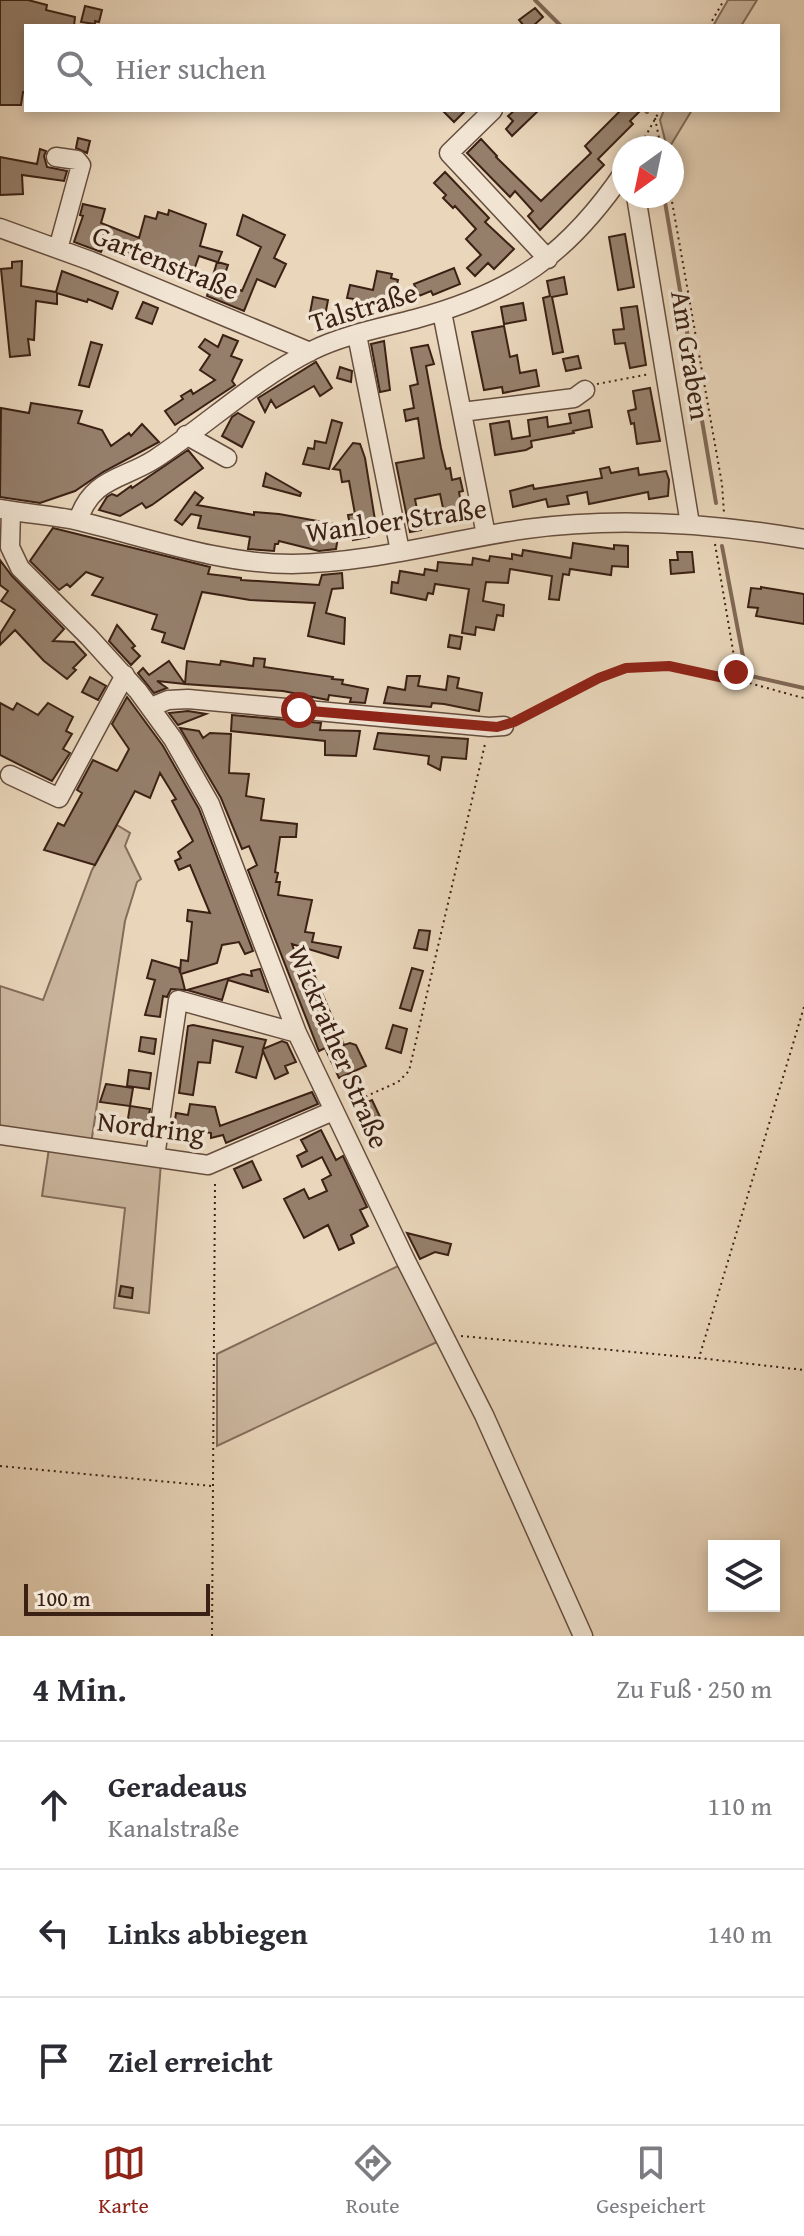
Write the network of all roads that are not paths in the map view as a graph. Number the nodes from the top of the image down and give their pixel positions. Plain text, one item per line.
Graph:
1 (491, 112) edge
2 (56, 157) dead end
3 (612, 187) edge
4 (638, 208) edge
5 (0, 228) edge
6 (58, 249) junction
7 (548, 259) junction
8 (442, 312) junction
9 (357, 335) junction
10 (310, 352) junction
11 (585, 390) road end
12 (462, 412) junction
13 (186, 435) junction
14 (227, 458) dead end
15 (6, 510) edge
16 (78, 521) junction
17 (690, 524) junction
18 (486, 535) junction
19 (804, 539) edge
20 (400, 551) junction
21 (125, 675) junction
22 (151, 707) junction
23 (496, 727) road end
24 (10, 775) dead end
25 (297, 1033) junction
26 (333, 1111) junction
27 (0, 1135) edge
28 (155, 1157) junction
29 (583, 1636) edge

1 - 7 street
2 - 6 street
3 - 7 street, Talstraße
4 - 17 street, Am Graben
5 - 6 street, Gartenstraße
6 - 10 street, Gartenstraße
7 - 8 street, Talstraße
8 - 9 street, Talstraße
8 - 12 street
9 - 10 street, Talstraße
9 - 20 street
10 - 13 street, Talstraße
11 - 12 street
12 - 18 street
13 - 14 street
13 - 16 street, Talstraße
15 - 16 street, Wanloer Straße
15 - 21 street, Wickrather Straße
16 - 20 street, Wanloer Straße
17 - 18 street, Wanloer Straße
17 - 19 street, Wanloer Straße
18 - 20 street, Wanloer Straße
21 - 22 street, Wickrather Straße
21 - 24 street
22 - 23 street
22 - 25 street, Wickrather Straße
25 - 26 street, Wickrather Straße
25 - 28 street
26 - 28 street, Nordring
26 - 29 street, Wickrather Straße
27 - 28 street, Nordring

